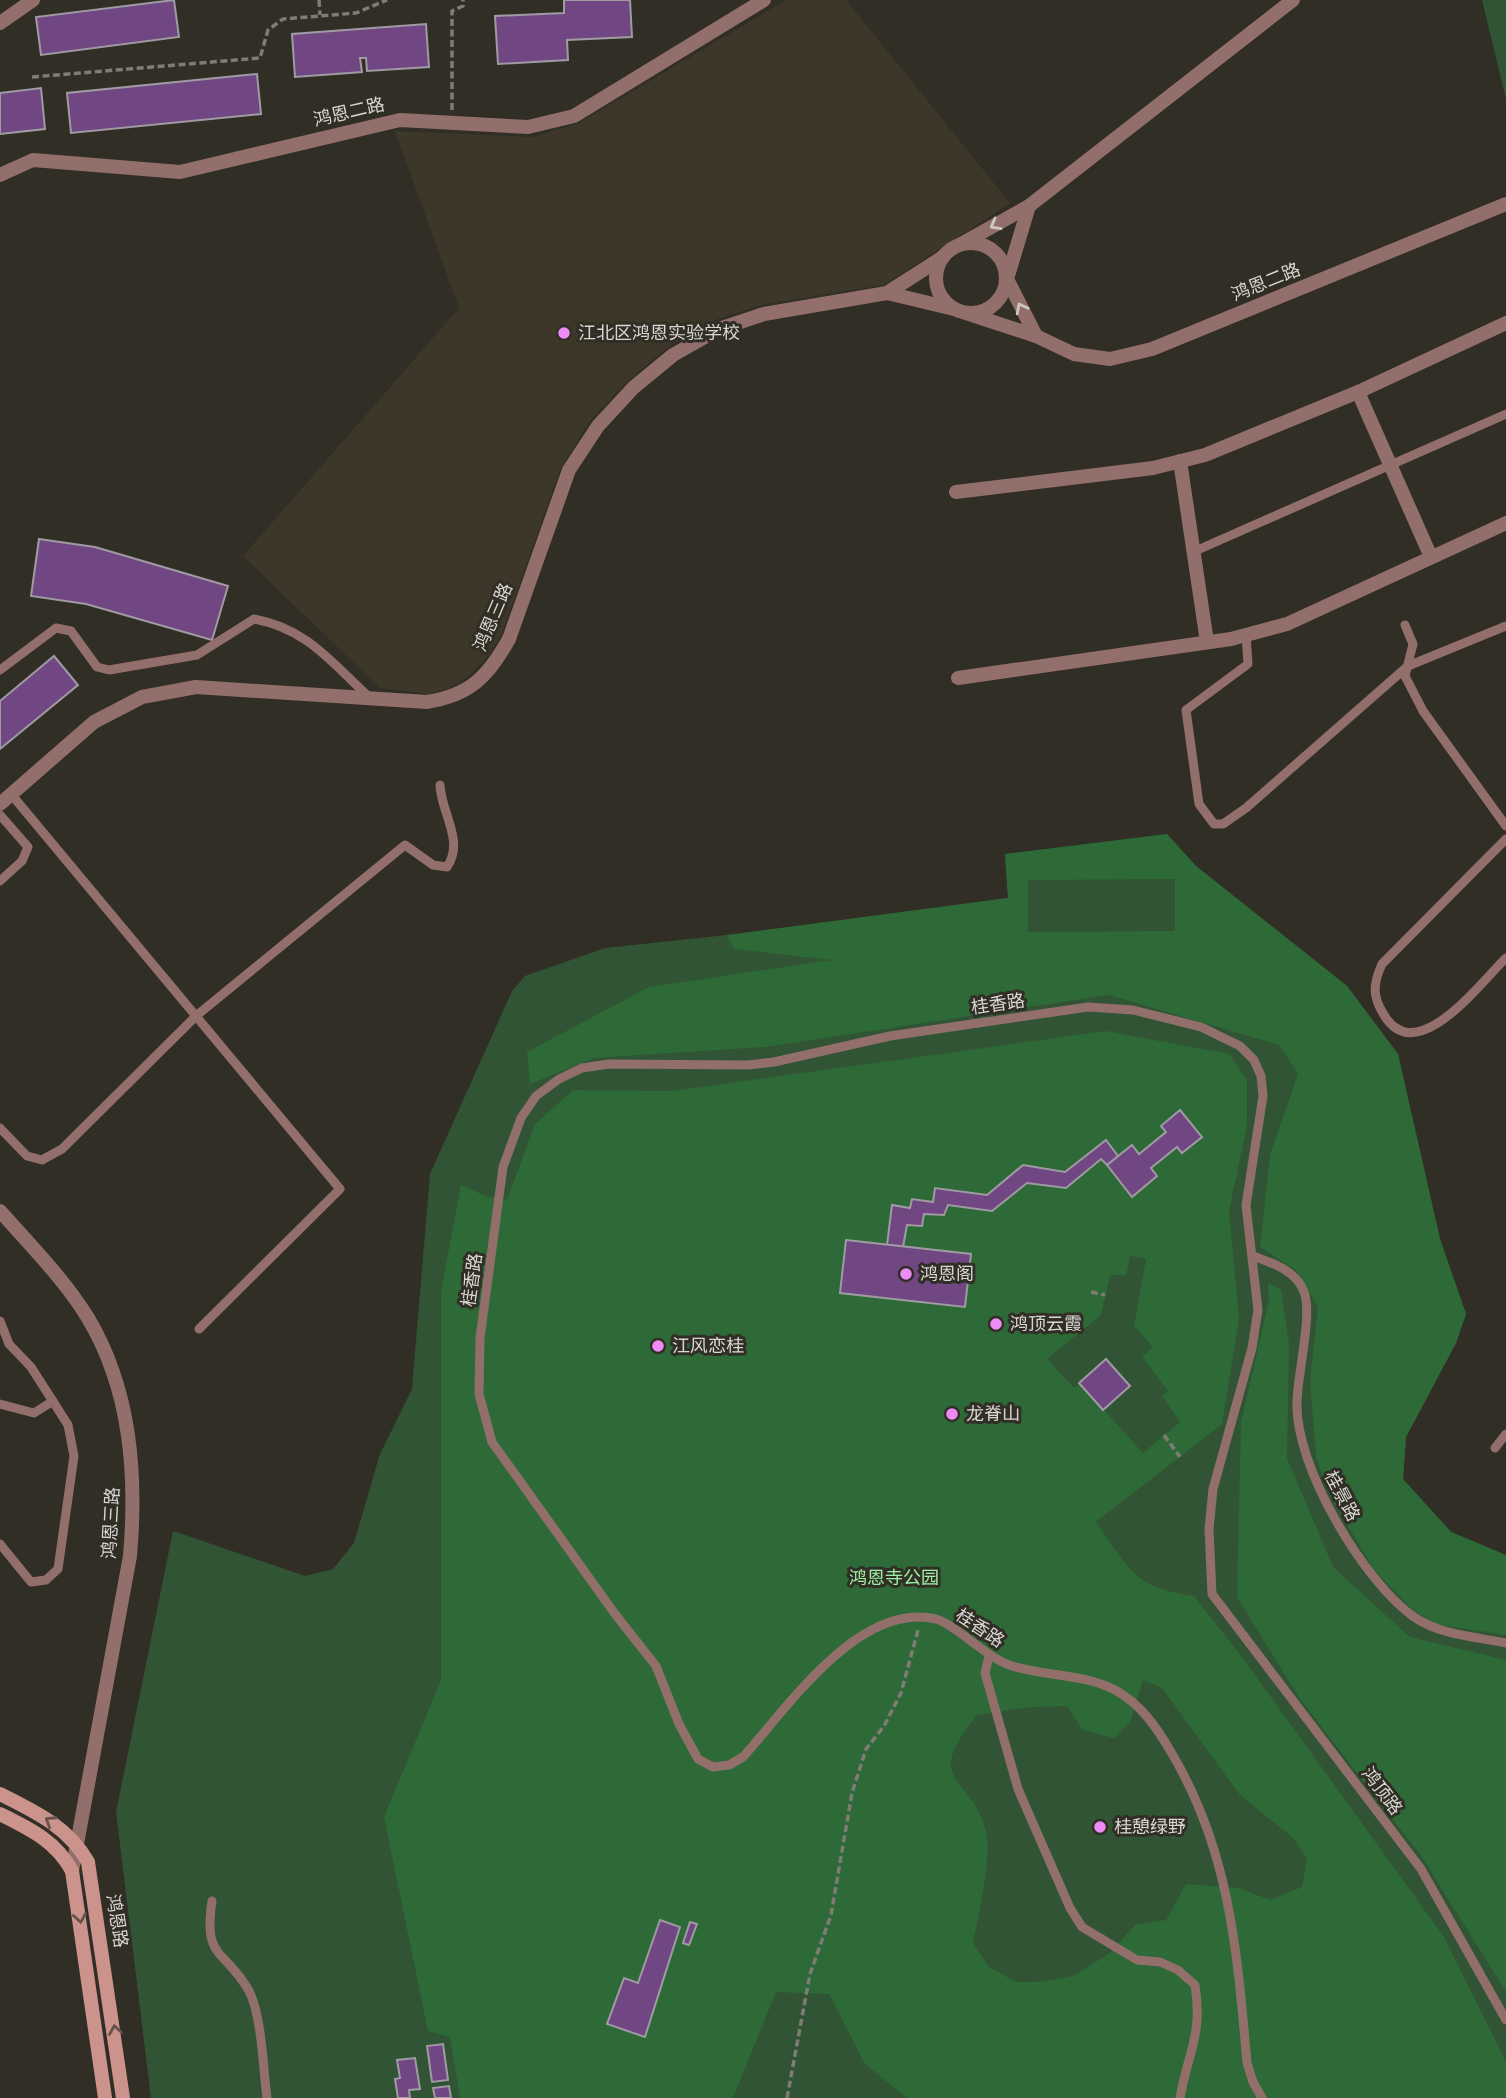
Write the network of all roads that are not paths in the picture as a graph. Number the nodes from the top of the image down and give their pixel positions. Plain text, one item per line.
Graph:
1 (33, 0) edge
2 (764, 0) edge
3 (1293, 0) edge
4 (0, 23) edge
5 (0, 175) edge
6 (1506, 204) edge
7 (1029, 206) junction
8 (961, 244) junction
9 (943, 257) junction
10 (1007, 279) junction
11 (887, 293) junction
12 (960, 311) junction
13 (1506, 323) edge
14 (1036, 336) junction
15 (1358, 392) junction
16 (1506, 414) edge
17 (1180, 461) junction
18 (1390, 465) junction
19 (956, 492) dead end
20 (1506, 523) edge
21 (1193, 552) junction
22 (1431, 557) junction
23 (1405, 625) dead end
24 (1506, 626) edge
25 (1246, 635) junction
26 (1207, 642) junction
27 (1408, 666) junction
28 (0, 670) edge
29 (958, 678) dead end
30 (368, 696) junction
31 (440, 785) dead end
32 (6, 799) edge
33 (0, 815) edge
34 (1506, 826) edge
35 (1506, 839) edge
36 (0, 881) edge
37 (1506, 958) edge
38 (196, 1016) junction
39 (0, 1128) edge
40 (0, 1211) edge
41 (1253, 1256) junction
42 (0, 1321) edge
43 (198, 1329) dead end
44 (53, 1401) junction
45 (0, 1404) edge
46 (1506, 1434) edge
47 (1495, 1448) dead end
48 (0, 1544) edge
49 (1212, 1594) joint
50 (1506, 1643) edge
51 (989, 1656) junction
52 (0, 1794) edge
53 (0, 1814) edge
54 (76, 1842) junction
55 (72, 1871) junction
56 (212, 1901) dead end
57 (1506, 2020) edge
58 (105, 2098) edge
59 (124, 2098) edge
60 (267, 2098) edge
61 (1180, 2098) edge
62 (1262, 2098) edge

1 - 4 street
2 - 5 street, 鸿恩二路
3 - 7 street
6 - 14 street, 鸿恩二路
7 -> 8 street
7 - 10 street
8 - 9 street
8 - 10 street
9 - 11 street
9 - 12 street
10 - 12 street
14 -> 10 street
11 - 12 street, 鸿恩二路
11 - 30 street, 鸿恩三路
12 - 14 street, 鸿恩二路
13 - 15 street
15 - 17 street
15 - 18 street
16 - 18 lane
17 - 19 street
17 - 21 street
18 - 21 lane
18 - 22 street
20 - 22 street
21 - 26 street
22 - 25 street
23 - 27 lane
24 - 27 lane
25 - 26 street
25 - 27 lane
26 - 29 street
27 - 34 lane
28 - 30 lane
30 - 32 street, 鸿恩三路
31 - 38 lane
32 - 38 lane
33 - 36 lane
35 - 37 lane
38 - 39 lane
38 - 43 lane
40 - 54 street, 鸿恩三路
41 - 49 lane, 桂香路
41 - 50 lane, 桂景路
41 - 51 lane, 桂香路
42 - 44 lane
44 - 45 lane
44 - 48 lane
46 - 47 lane
49 - 57 lane, 鸿顶路
51 - 61 lane
51 - 62 lane, 桂香路
54 -> 52 main road, 鸿恩路
53 - 55 main road, 鸿恩路
54 - 55 street, 鸿恩三路
59 -> 54 main road, 鸿恩路
55 -> 58 main road, 鸿恩路
56 - 60 lane

